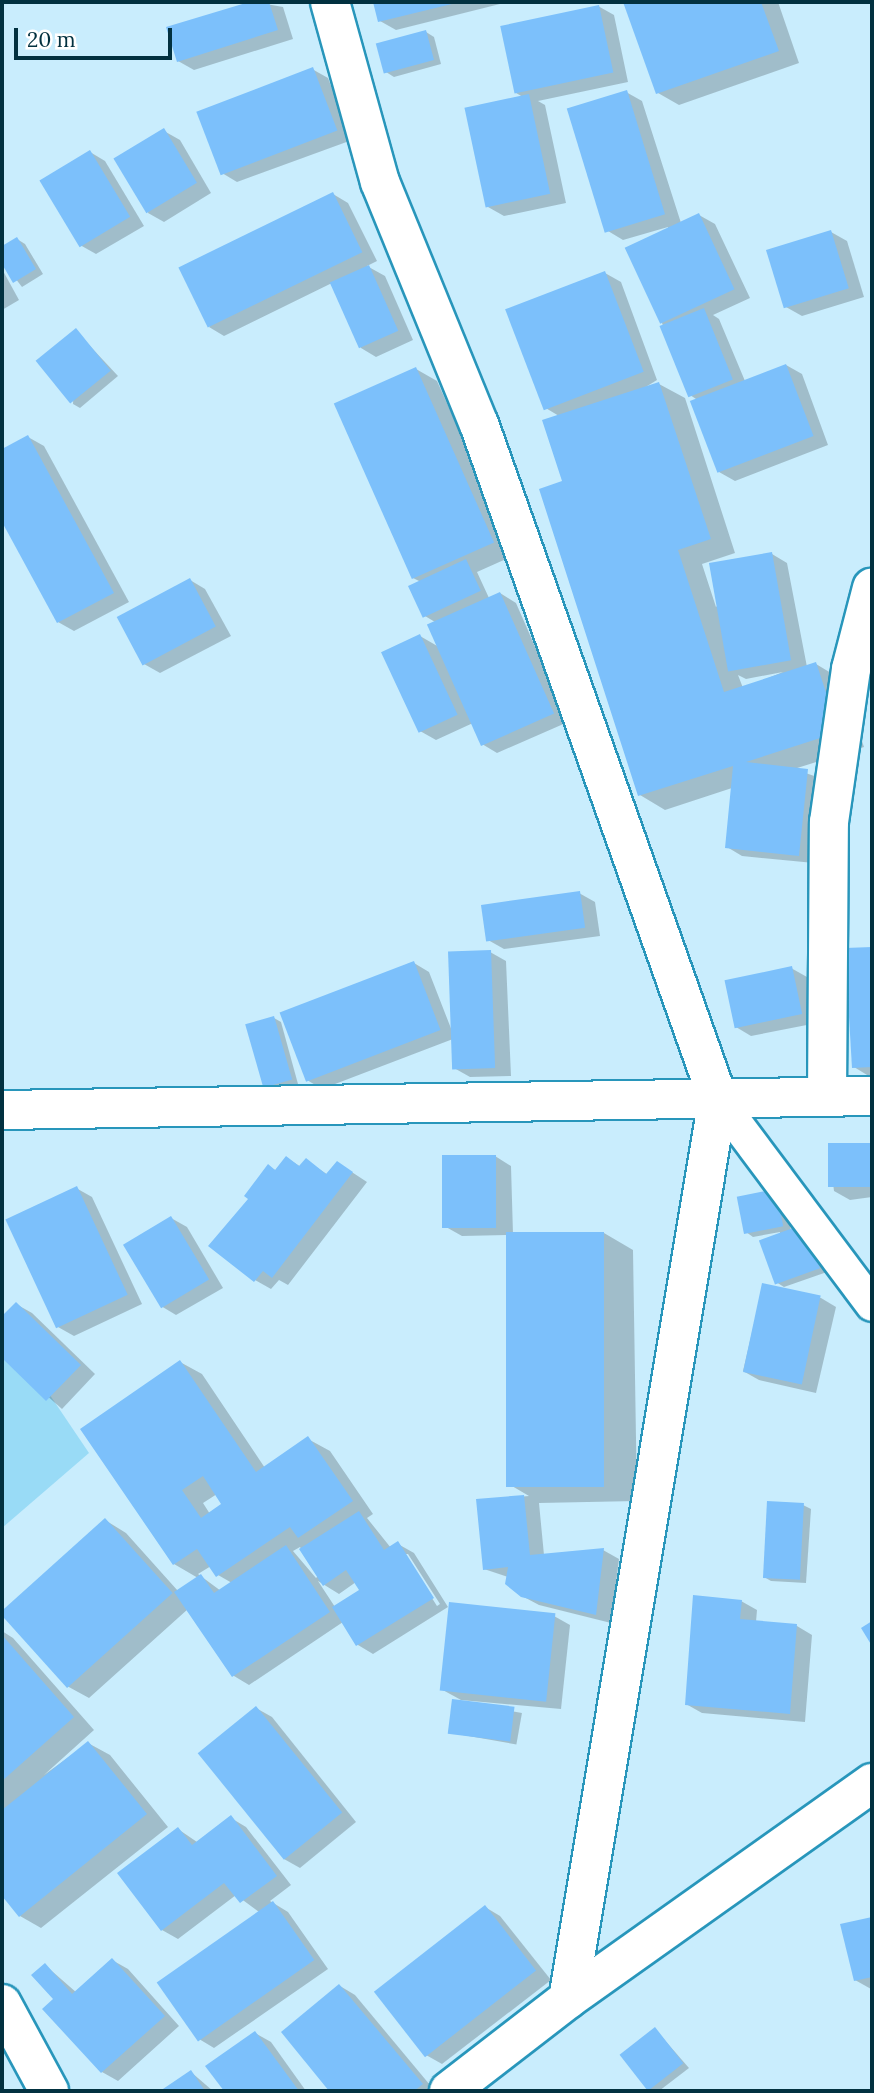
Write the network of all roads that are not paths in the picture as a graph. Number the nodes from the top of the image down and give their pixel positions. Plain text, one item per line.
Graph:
1 (330, 2) edge
2 (872, 588) edge
3 (827, 1097) junction
4 (872, 1097) edge
5 (718, 1098) junction
6 (2, 1110) edge
7 (872, 1305) edge
8 (872, 1783) edge
9 (568, 1999) junction
10 (2, 2004) edge
11 (48, 2091) edge
12 (449, 2091) edge

1 - 5 street
2 - 3 street
3 - 4 street
3 - 5 street
5 - 6 street
5 - 7 lane
5 - 9 street
8 - 9 street
9 - 12 street
10 - 11 street

